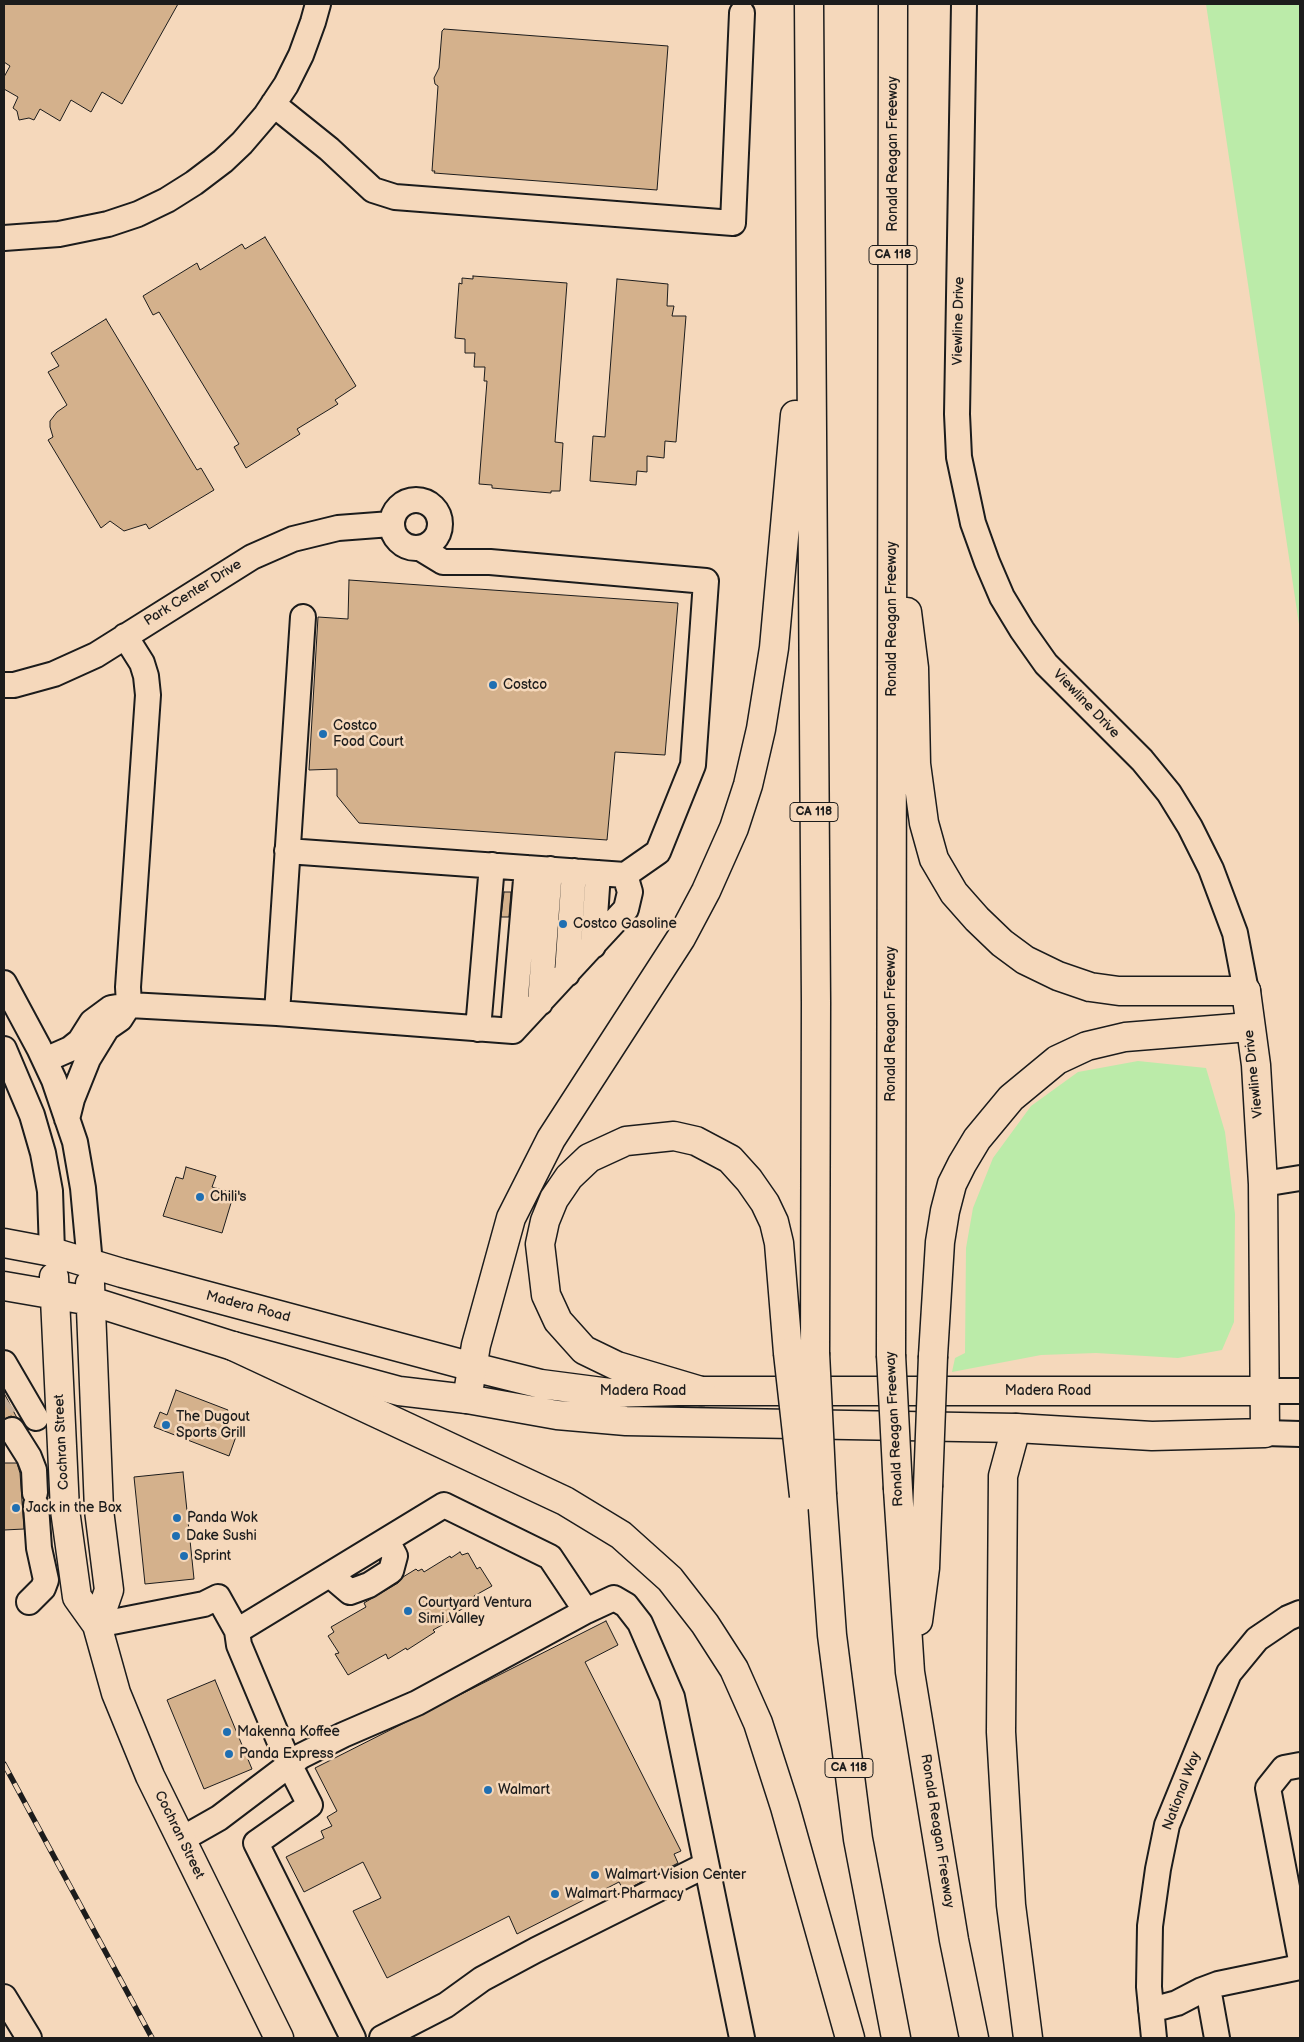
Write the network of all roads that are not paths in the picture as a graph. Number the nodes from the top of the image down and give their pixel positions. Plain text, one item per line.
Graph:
1 (318, 4) edge
2 (809, 4) edge
3 (893, 4) edge
4 (964, 4) edge
5 (742, 13) dead end
6 (273, 104) junction
7 (4, 238) edge
8 (810, 271) junction
9 (893, 507) junction
10 (391, 524) junction
11 (420, 548) junction
12 (302, 617) dead end
13 (125, 636) junction
14 (4, 685) edge
15 (287, 851) junction
16 (545, 869) junction
17 (625, 874) junction
18 (587, 951) junction
19 (561, 979) junction
20 (4, 983) edge
21 (1246, 991) junction
22 (129, 1004) junction
23 (277, 1013) junction
24 (509, 1023) junction
25 (1249, 1027) junction
26 (4, 1049) edge
27 (45, 1060) junction
28 (67, 1119) junction
29 (1300, 1178) edge
30 (1263, 1184) junction
31 (4, 1243) edge
32 (52, 1252) junction
33 (90, 1264) junction
34 (4, 1286) edge
35 (55, 1294) junction
36 (91, 1301) junction
37 (233, 1346) junction
38 (472, 1367) junction
39 (6, 1370) edge
40 (701, 1391) junction
41 (1264, 1391) junction
42 (1300, 1391) edge
43 (467, 1399) junction
44 (36, 1418) dead end
45 (1016, 1428) junction
46 (12, 1430) dead end
47 (1265, 1433) junction
48 (1300, 1434) edge
49 (813, 1495) junction
50 (29, 1602) dead end
51 (586, 1611) junction
52 (1300, 1613) edge
53 (97, 1625) junction
54 (237, 1631) junction
55 (910, 1672) junction
56 (289, 1764) junction
57 (1300, 1765) edge
58 (182, 1839) junction
59 (706, 1865) junction
60 (1300, 1955) edge
61 (1300, 1967) edge
62 (1208, 1988) junction
63 (4, 1997) edge
64 (1151, 2010) junction
65 (29, 2038) edge
66 (280, 2038) edge
67 (353, 2038) edge
68 (382, 2038) edge
69 (742, 2038) edge
70 (850, 2038) edge
71 (896, 2038) edge
72 (974, 2038) edge
73 (1028, 2038) edge
74 (1154, 2038) edge
75 (1217, 2038) edge

1 - 6 street
2 - 8 main road, CA 118
3 - 9 main road, Ronald Reagan Freeway / CA 118
4 - 21 street, Viewline Drive
5 - 6 street
6 - 7 street
8 - 38 main road
8 - 49 main road, CA 118, bridge
9 - 21 main road
9 - 55 main road, Ronald Reagan Freeway / CA 118, bridge
10 - 11 street
10 - 11 street
10 - 13 street, Park Center Drive
11 - 17 street
12 - 15 street
13 - 14 street, Park Center Drive
13 - 22 street
15 - 16 street
15 - 23 street
16 - 17 street
16 - 18 street
16 - 19 street
16 - 24 street
16 - 24 street
16 - 24 street
17 - 18 street
18 - 19 street
19 - 24 street
20 - 27 street
21 - 25 main road, Viewline Drive
22 - 23 street
22 - 27 street
22 - 28 street
23 - 24 street
25 - 30 main road, Viewline Drive
25 - 55 main road, bridge
26 - 32 street
27 - 28 street
28 - 33 street
29 - 30 street
30 - 41 main road, Viewline Drive
31 - 32 main road, Madera Road
32 - 33 main road, Madera Road
32 - 35 main road, Cochran Street
33 - 36 main road
33 - 38 main road, Madera Road
34 - 35 main road, Madera Road
35 - 36 main road, Madera Road
35 - 53 main road, Cochran Street
36 - 37 main road, Madera Road
36 - 53 main road
37 - 43 main road, Madera Road
37 - 70 main road
38 - 40 main road, Madera Road
38 - 43 main road
39 - 44 street
40 - 41 main road, Madera Road
40 - 49 main road, bridge
41 - 42 street, Madera Road
41 - 47 main road, Viewline Drive
43 - 45 main road, Madera Road
45 - 47 main road, Madera Road
45 - 73 main road
46 - 50 street
47 - 48 street, Madera Road
49 - 71 main road, CA 118
51 - 54 street
51 - 56 street
51 - 59 street
52 - 64 street, National Way
53 - 54 street
53 - 58 main road, Cochran Street
54 - 56 street
55 - 72 main road, Ronald Reagan Freeway / CA 118
56 - 58 street
56 - 67 street
57 - 60 street
58 - 66 main road, Cochran Street
59 - 68 street
59 - 69 street
61 - 62 street
62 - 64 street
62 - 75 street
63 - 65 street
64 - 74 street, National Way

